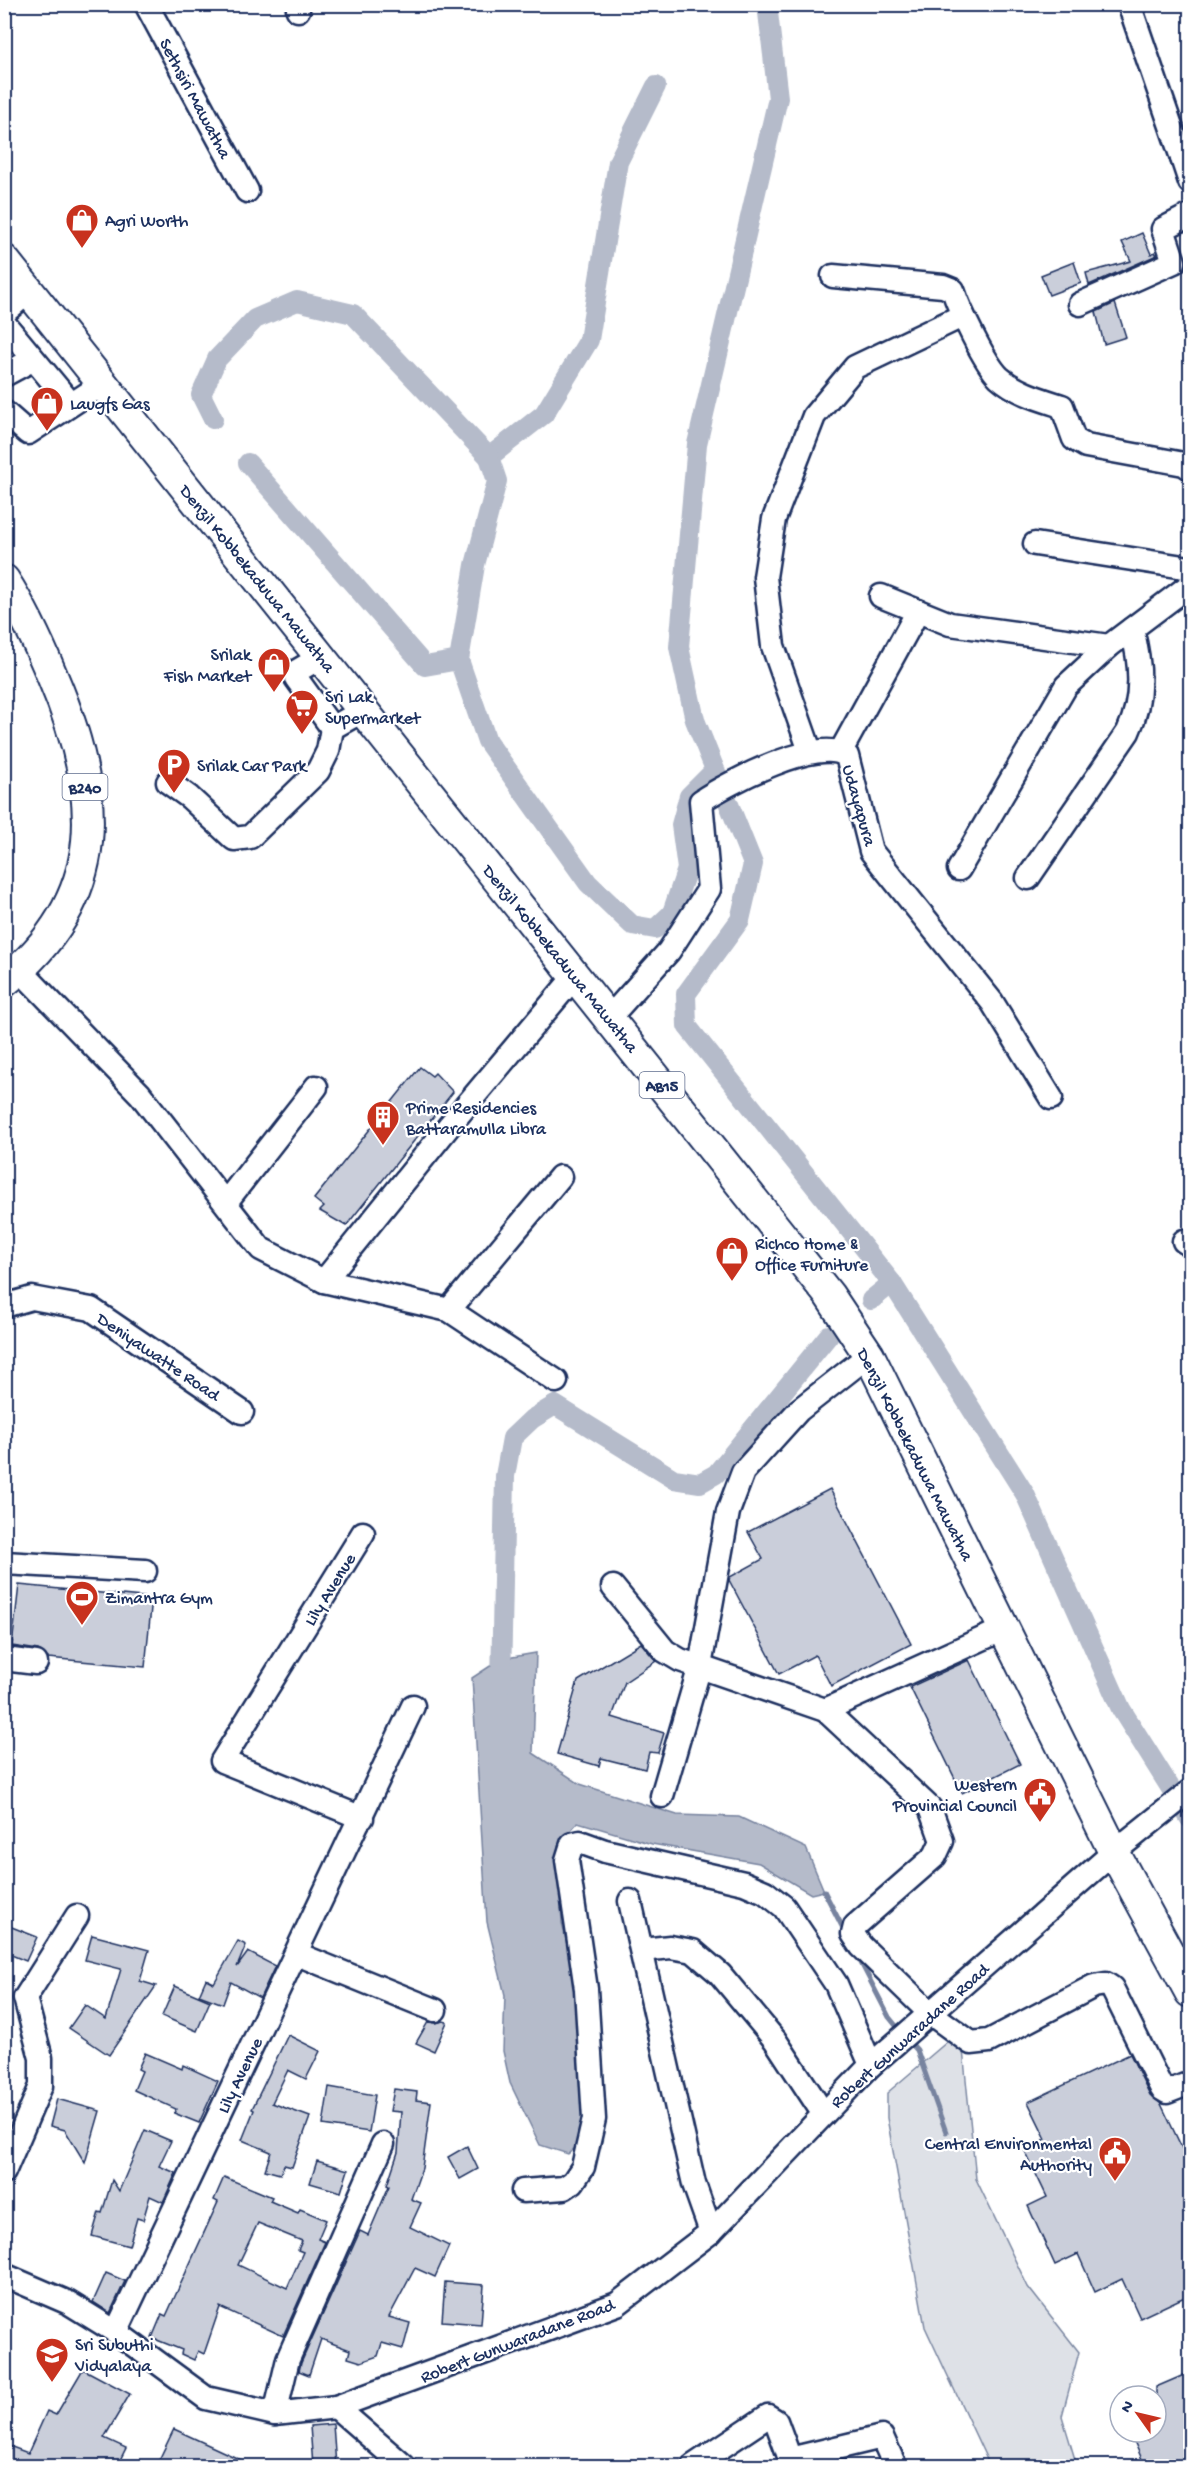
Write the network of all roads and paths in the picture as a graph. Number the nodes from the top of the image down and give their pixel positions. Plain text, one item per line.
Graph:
1 (146, 4) edge
2 (1129, 4) edge
3 (1186, 157) edge
4 (1191, 182) edge
5 (247, 190) dead end
6 (1191, 215) edge
7 (4, 260) edge
8 (833, 276) dead end
9 (30, 290) junction
10 (1080, 304) dead end
11 (4, 313) edge
12 (962, 316) junction
13 (4, 323) edge
14 (32, 360) junction
15 (4, 375) edge
16 (104, 383) junction
17 (71, 404) junction
18 (4, 412) edge
19 (1188, 460) edge
20 (1035, 544) dead end
21 (1191, 568) edge
22 (4, 580) edge
23 (1191, 585) edge
24 (881, 596) dead end
25 (918, 611) junction
26 (1132, 628) junction
27 (1108, 646) junction
28 (321, 657) junction
29 (364, 710) junction
30 (332, 728) junction
31 (810, 751) junction
32 (840, 751) junction
33 (168, 782) dead end
34 (959, 869) dead end
35 (1028, 878) dead end
36 (12, 976) edge
37 (576, 976) junction
38 (609, 1018) junction
39 (316, 1087) dead end
40 (1051, 1098) dead end
41 (560, 1177) dead end
42 (226, 1202) junction
43 (324, 1281) junction
44 (4, 1306) edge
45 (449, 1310) junction
46 (869, 1355) junction
47 (556, 1381) dead end
48 (242, 1412) dead end
49 (363, 1533) dead end
50 (4, 1563) edge
51 (145, 1571) dead end
52 (613, 1587) dead end
53 (1004, 1629) junction
54 (4, 1659) edge
55 (36, 1663) dead end
56 (700, 1666) junction
57 (413, 1706) dead end
58 (825, 1710) junction
59 (1191, 1791) edge
60 (662, 1796) dead end
61 (362, 1818) junction
62 (1114, 1852) junction
63 (630, 1901) dead end
64 (77, 1916) dead end
65 (642, 1950) junction
66 (297, 1954) junction
67 (1191, 1992) edge
68 (435, 2010) dead end
69 (924, 2019) junction
70 (878, 2059) junction
71 (1191, 2083) edge
72 (823, 2113) junction
73 (383, 2144) dead end
74 (4, 2172) edge
75 (523, 2191) dead end
76 (711, 2232) junction
77 (4, 2274) edge
78 (116, 2332) junction
79 (336, 2408) junction
80 (275, 2414) junction
81 (404, 2466) edge
82 (693, 2466) edge
83 (895, 2466) edge

1 - 5 street, Sethsiri Mawatha
2 - 3 street
3 - 4 street
6 - 10 street
7 - 9 main road, Denzil Kobbekaduwa Mawatha / AB15
8 - 12 street
9 - 11 street
9 - 16 main road, Denzil Kobbekaduwa Mawatha / AB15
12 - 19 street
12 - 31 street
13 - 14 street
14 - 15 street
14 - 17 street
16 - 17 street
16 - 28 main road, Denzil Kobbekaduwa Mawatha / AB15
17 - 18 street
20 - 21 street
22 - 36 main road, B240
23 - 26 street
24 - 25 street
25 - 27 street
25 - 32 street
26 - 27 street
26 - 35 street
27 - 34 street
28 - 29 main road, Denzil Kobbekaduwa Mawatha / AB15
28 - 30 street
29 - 30 street
29 - 37 main road, Denzil Kobbekaduwa Mawatha / AB15
30 - 33 street
31 - 32 street, Udayapura
31 - 38 street, Udayapura
32 - 40 street, Udayapura
36 - 42 street
37 - 38 main road, Denzil Kobbekaduwa Mawatha / AB15
37 - 43 street
38 - 46 main road, Denzil Kobbekaduwa Mawatha / AB15
39 - 42 street
41 - 45 street
42 - 43 street
43 - 45 street
44 - 48 street, Deniyawatte Road
45 - 47 street
46 - 53 main road, Denzil Kobbekaduwa Mawatha / AB15
46 - 56 street
49 - 61 street, Lily Avenue
50 - 51 street
52 - 56 street
53 - 58 street
53 - 62 main road, Denzil Kobbekaduwa Mawatha / AB15
54 - 55 street
56 - 58 street
56 - 60 street
57 - 61 street, Lily Avenue
58 - 69 street
59 - 62 street, Robert Gunwaradane Road
61 - 66 street, Lily Avenue
62 - 67 main road, Denzil Kobbekaduwa Mawatha / AB15
62 - 69 street, Robert Gunwaradane Road
63 - 65 street
64 - 74 street
65 - 72 street
65 - 76 street
66 - 68 street
66 - 78 street, Lily Avenue
69 - 70 street, Robert Gunwaradane Road
69 - 71 street
70 - 72 street, Robert Gunwaradane Road
70 - 75 street
72 - 76 street, Robert Gunwaradane Road
73 - 80 street
76 - 79 street, Robert Gunwaradane Road
77 - 78 street, Robert Gunwaradane Road
78 - 80 street, Robert Gunwaradane Road
79 - 80 street, Robert Gunwaradane Road
79 - 81 street
82 - 83 street

